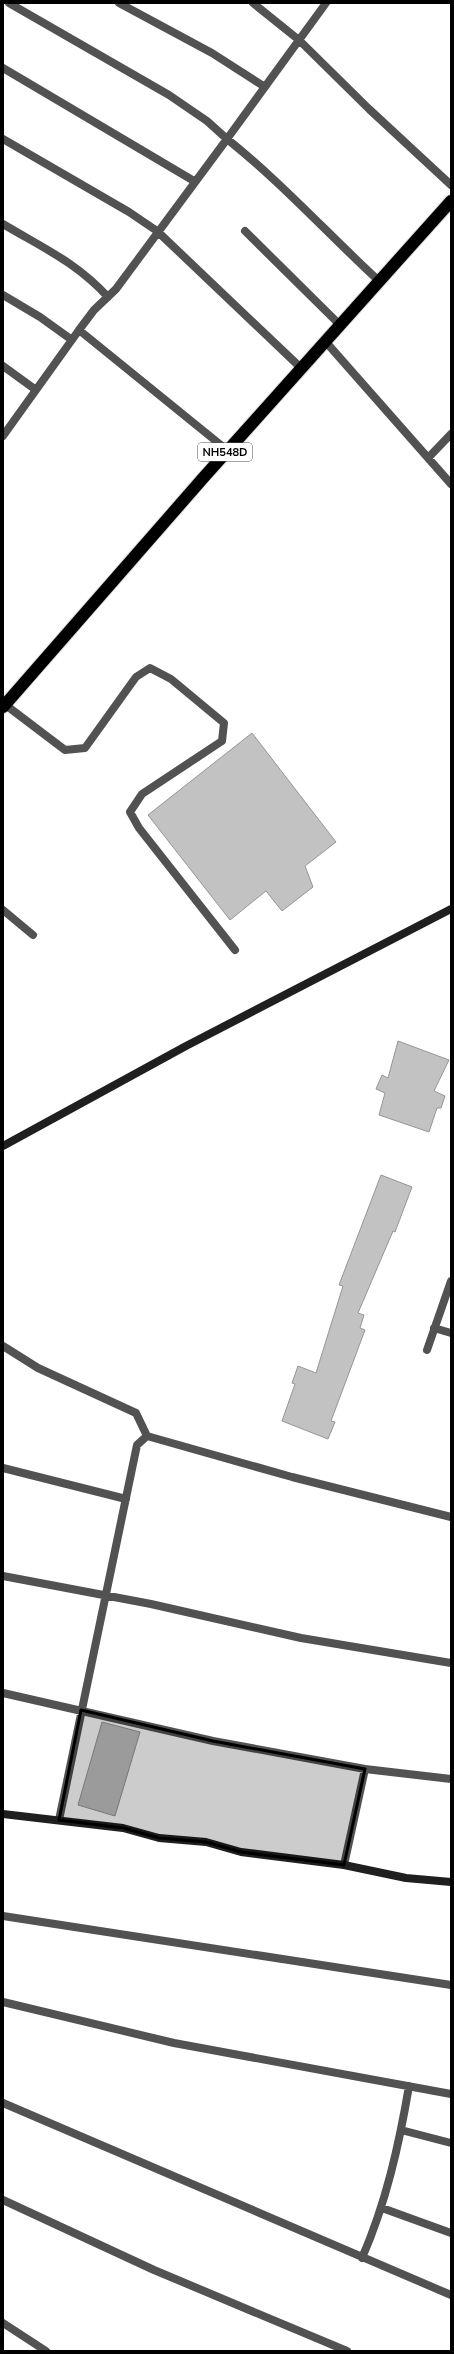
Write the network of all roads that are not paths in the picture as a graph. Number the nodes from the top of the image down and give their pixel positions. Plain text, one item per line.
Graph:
1 (9, 3) edge
2 (119, 3) edge
3 (253, 3) edge
4 (326, 3) edge
5 (299, 40) junction
6 (3, 68) edge
7 (265, 87) junction
8 (3, 139) edge
9 (227, 139) junction
10 (194, 181) junction
11 (451, 185) edge
12 (451, 201) edge
13 (3, 224) edge
14 (157, 231) junction
15 (245, 231) dead end
16 (379, 281) junction
17 (3, 295) edge
18 (108, 297) junction
19 (340, 325) junction
20 (79, 330) junction
21 (72, 340) junction
22 (325, 341) junction
23 (3, 366) edge
24 (301, 368) junction
25 (36, 390) junction
26 (451, 434) edge
27 (3, 436) edge
28 (227, 450) junction
29 (428, 458) junction
30 (451, 484) edge
31 (4, 705) edge
32 (451, 909) edge
33 (3, 910) edge
34 (32, 934) dead end
35 (235, 950) dead end
36 (3, 1146) edge
37 (451, 1281) edge
38 (434, 1328) junction
39 (451, 1333) edge
40 (3, 1346) edge
41 (426, 1350) dead end
42 (147, 1436) junction
43 (3, 1468) edge
44 (126, 1499) junction
45 (451, 1517) edge
46 (3, 1576) edge
47 (104, 1595) junction
48 (451, 1663) edge
49 (3, 1693) edge
50 (81, 1710) junction
51 (365, 1769) junction
52 (451, 1779) edge
53 (3, 1814) edge
54 (58, 1820) junction
55 (344, 1865) junction
56 (451, 1882) edge
57 (3, 1916) edge
58 (451, 1986) edge
59 (3, 2002) edge
60 (409, 2086) junction
61 (451, 2094) edge
62 (3, 2103) edge
63 (401, 2130) junction
64 (451, 2143) edge
65 (3, 2200) edge
66 (382, 2208) junction
67 (451, 2233) edge
68 (362, 2258) junction
69 (451, 2295) edge
70 (3, 2323) edge
71 (46, 2351) edge
72 (347, 2351) edge

1 - 9 street
2 - 7 street
3 - 5 street
4 - 5 street
5 - 7 street
5 - 11 street
6 - 10 street
7 - 9 street
8 - 14 street
9 - 10 street
9 - 16 street
10 - 14 street
12 - 16 highway, NH548D
13 - 18 street
14 - 18 street
14 - 24 street
15 - 19 street
16 - 19 highway, NH548D
17 - 21 street
18 - 20 street
19 - 22 highway, NH548D
20 - 21 street
20 - 28 street
21 - 25 street
22 - 24 highway, NH548D
22 - 29 street
23 - 25 street
24 - 28 highway, NH548D
25 - 27 street
26 - 29 street
28 - 31 highway, NH548D
29 - 30 street
31 - 35 street
32 - 36 street
33 - 34 street
37 - 38 street
38 - 39 street
38 - 41 street
40 - 42 street
42 - 44 street
42 - 45 street
43 - 44 street
44 - 47 street
46 - 47 street
47 - 48 street
47 - 50 street
49 - 50 street
50 - 51 street
50 - 54 street
51 - 52 street
51 - 55 street
53 - 54 street
54 - 55 street
55 - 56 street
57 - 58 street
59 - 60 street
60 - 61 street
60 - 63 street
62 - 68 street
63 - 64 street
63 - 66 street
65 - 72 street
66 - 67 street
66 - 68 street
68 - 69 street
70 - 71 street

